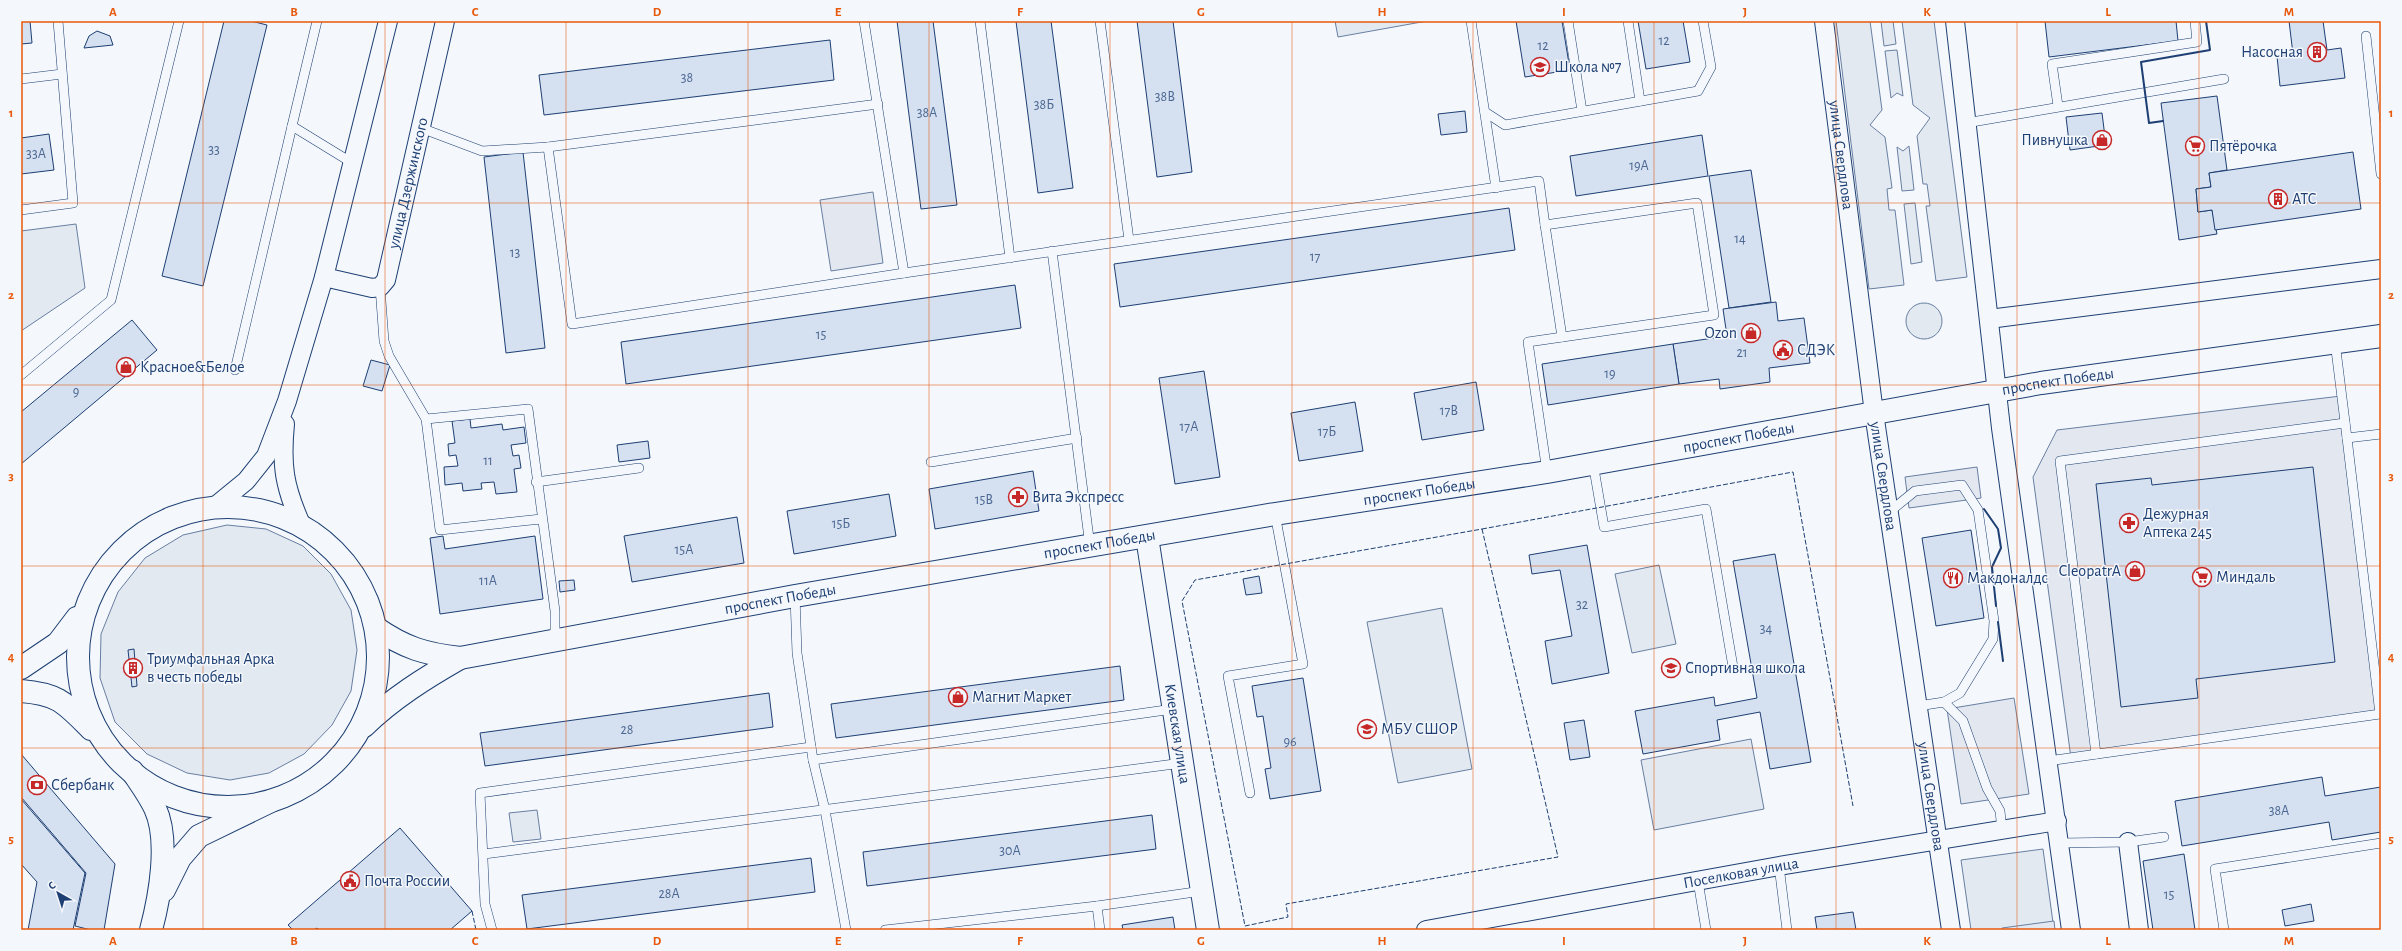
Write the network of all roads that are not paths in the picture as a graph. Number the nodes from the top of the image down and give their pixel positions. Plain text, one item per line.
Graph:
1 (58, 21) edge
2 (179, 21) edge
3 (317, 21) edge
4 (388, 21) edge
5 (446, 21) edge
6 (864, 21) edge
7 (980, 21) edge
8 (1100, 21) edge
9 (1471, 21) edge
10 (1568, 21) edge
11 (1628, 21) edge
12 (1703, 21) edge
13 (1824, 21) edge
14 (1955, 21) edge
15 (2195, 21) edge
16 (2366, 36) dead end
17 (62, 74) junction
18 (21, 79) edge
19 (2224, 79) dead end
20 (1640, 101) junction
21 (878, 104) junction
22 (2058, 106) junction
23 (1582, 111) junction
24 (1485, 112) junction
25 (2378, 119) edge
26 (1966, 123) junction
27 (292, 126) junction
28 (421, 128) junction
29 (548, 147) junction
30 (354, 164) junction
31 (2381, 174) edge
32 (1496, 188) junction
33 (21, 210) edge
34 (1545, 225) junction
35 (1129, 240) junction
36 (1052, 251) junction
37 (1010, 258) junction
38 (2381, 269) edge
39 (904, 273) junction
40 (324, 277) junction
41 (380, 287) junction
42 (1989, 319) junction
43 (2381, 336) edge
44 (1562, 337) junction
45 (2336, 342) junction
46 (235, 370) dead end
47 (21, 375) edge
48 (1996, 390) junction
49 (287, 402) junction
50 (1874, 413) junction
51 (426, 419) junction
52 (2345, 423) junction
53 (2381, 434) edge
54 (1077, 438) junction
55 (2347, 438) junction
56 (931, 462) dead end
57 (1593, 463) junction
58 (639, 468) dead end
59 (1547, 472) junction
60 (536, 482) junction
61 (213, 508) junction
62 (1888, 513) junction
63 (1275, 514) junction
64 (541, 518) junction
65 (301, 524) junction
66 (1147, 537) junction
67 (1090, 546) junction
68 (795, 596) junction
69 (88, 600) junction
70 (376, 628) junction
71 (554, 639) junction
72 (460, 658) junction
73 (1733, 667) dead end
74 (21, 668) edge
75 (21, 691) edge
76 (1944, 702) junction
77 (1918, 706) junction
78 (1173, 709) junction
79 (360, 730) junction
80 (811, 747) junction
81 (115, 753) junction
82 (2096, 754) junction
83 (813, 760) junction
84 (2048, 761) junction
85 (1182, 763) junction
86 (132, 771) junction
87 (1250, 793) dead end
88 (271, 800) junction
89 (825, 810) junction
90 (2057, 821) junction
91 (2002, 830) junction
92 (2164, 838) dead end
93 (1938, 842) junction
94 (2128, 842) junction
95 (2060, 843) junction
96 (2381, 843) edge
97 (484, 854) junction
98 (1779, 866) junction
99 (1698, 881) junction
100 (1202, 891) junction
101 (159, 900) junction
102 (1097, 906) junction
103 (1481, 925) edge
104 (151, 930) edge
105 (492, 930) edge
106 (846, 930) edge
107 (885, 930) edge
108 (1100, 930) edge
109 (1208, 930) edge
110 (1426, 930) edge
111 (1706, 930) edge
112 (1787, 930) edge
113 (1951, 930) edge
114 (2071, 930) edge
115 (2139, 930) edge
116 (2224, 930) edge

1 - 17 lane
2 - 47 lane
3 - 27 lane
4 - 30 street
5 - 28 street, улица Дзержинского
6 - 21 lane
7 - 37 lane
8 - 35 lane
9 - 24 lane
10 - 23 lane
11 - 20 lane
12 - 20 lane
13 - 50 street, улица Свердлова
14 - 26 street
15 - 22 lane
16 - 25 lane
17 - 18 lane
17 - 33 lane
19 - 22 lane
20 - 23 lane
21 - 29 lane
21 - 39 lane
22 - 26 lane
23 - 24 lane
24 - 32 lane
25 - 31 lane
26 - 42 street
27 - 30 lane
27 - 46 lane
28 - 29 lane
28 - 41 street, улица Дзержинского
29 - 39 lane
30 - 40 street
32 - 34 lane
32 - 35 lane
34 - 44 lane
34 - 44 lane
35 - 36 lane
36 - 37 lane
36 - 54 lane
37 - 39 lane
38 - 42 street
40 - 41 street
40 - 49 street
41 - 51 lane
42 - 48 street
43 - 45 main road, проспект Победы
44 - 59 lane
45 - 48 main road, проспект Победы
45 - 52 lane
48 - 50 main road, проспект Победы
48 - 84 street
49 - 61 street
49 - 65 street
50 - 57 main road, проспект Победы
50 - 62 street, улица Свердлова
51 - 60 lane
51 - 64 lane
52 - 55 lane
52 - 82 lane
53 - 55 lane
54 - 56 lane
54 - 67 lane
55 - 82 lane
57 - 59 main road, проспект Победы
57 - 73 lane
58 - 60 lane
59 - 63 main road, проспект Победы
60 - 64 lane
61 - 65 main road
61 - 69 main road
62 - 76 lane
62 - 77 street, улица Свердлова
63 - 66 main road, проспект Победы
63 - 87 lane
64 - 71 lane
65 - 70 main road
66 - 67 main road, проспект Победы
66 - 78 main road, Киевская улица
67 - 68 main road, проспект Победы
68 - 71 main road, проспект Победы
68 - 80 lane
69 - 74 main road
69 - 81 main road
70 - 72 main road, проспект Победы
70 - 79 main road
71 - 72 main road, проспект Победы
72 - 79 main road, проспект Победы
75 - 81 main road
76 - 77 lane
76 - 91 lane
77 - 93 street, улица Свердлова
78 - 83 lane
78 - 85 main road, Киевская улица
79 - 88 main road
80 - 83 lane
80 - 97 lane
81 - 86 main road
82 - 84 lane
83 - 89 lane
84 - 90 street
85 - 89 lane
85 - 100 main road, Киевская улица
86 - 88 main road
86 - 101 main road
88 - 101 main road
89 - 97 lane
89 - 106 lane
90 - 91 street, Поселковая улица
90 - 95 street
91 - 93 street, Поселковая улица
92 - 94 lane
93 - 98 street, Поселковая улица
93 - 113 street, улица Свердлова
94 - 95 lane
94 - 115 street
95 - 114 street
96 - 116 lane
97 - 105 lane
98 - 99 street, Поселковая улица
98 - 112 lane
99 - 103 street, Поселковая улица
99 - 111 lane
100 - 102 lane
100 - 109 main road, Киевская улица
101 - 104 main road
102 - 107 lane
102 - 108 lane
103 - 110 street, Поселковая улица

